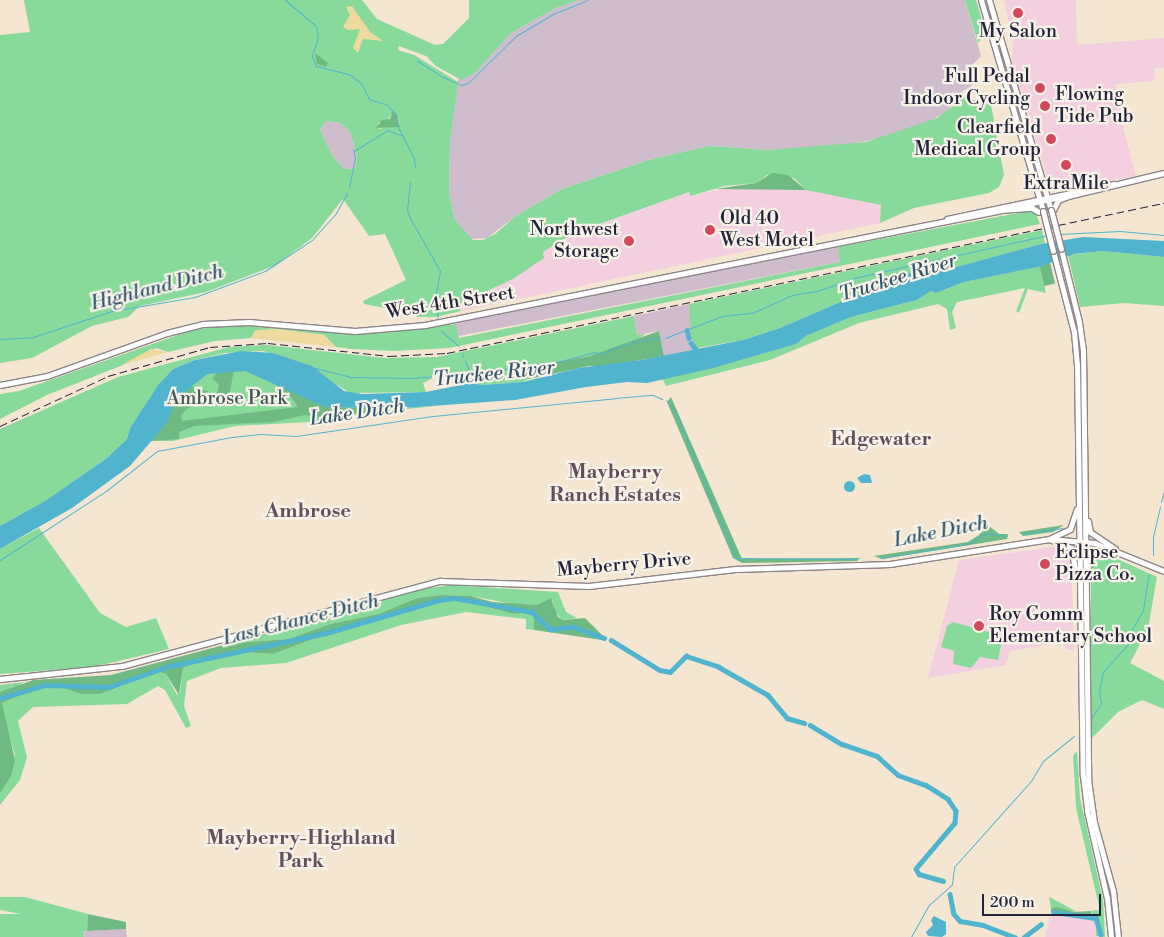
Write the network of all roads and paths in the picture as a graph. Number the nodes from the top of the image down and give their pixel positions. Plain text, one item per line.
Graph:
1 (981, 0) edge
2 (989, 0) edge
3 (1009, 66) junction
4 (1001, 69) junction
5 (1164, 174) edge
6 (1137, 180) junction
7 (1071, 195) junction
8 (1048, 198) junction
9 (1040, 199) junction
10 (1000, 210) junction
11 (1052, 210) junction
12 (1041, 212) junction
13 (907, 229) junction
14 (0, 385) edge
15 (1078, 507) junction
16 (1084, 508) junction
17 (1049, 539) junction
18 (1078, 540) junction
19 (1084, 541) junction
20 (1115, 550) junction
21 (1164, 571) edge
22 (1086, 593) junction
23 (1079, 594) junction
24 (1087, 643) junction
25 (1079, 644) junction
26 (0, 679) edge
27 (1111, 937) edge
28 (1118, 937) edge

1 - 4 main road
2 - 3 main road
3 - 4 main road
3 - 8 main road
4 - 9 main road
5 - 6 main road, West 4th Street
6 - 7 main road, West 4th Street
6 - 8 main road, West 4th Street
7 - 8 main road, West 4th Street
7 - 11 main road
8 - 9 main road, West 4th Street
8 - 11 main road
9 - 10 main road, West 4th Street
9 - 12 main road
9 - 13 main road, West 4th Street
10 - 12 main road
10 - 13 main road, West 4th Street
11 - 16 main road, bridge
12 - 15 main road, bridge
13 - 14 main road, West 4th Street
15 - 17 main road
15 - 18 main road
16 - 19 main road
16 - 20 main road
17 - 18 main road, Mayberry Drive
17 - 23 main road
17 - 26 main road, Mayberry Drive
18 - 19 main road, Mayberry Drive
18 - 23 main road
19 - 20 main road, Mayberry Drive
19 - 22 main road
20 - 21 main road, Mayberry Drive
20 - 22 main road
22 - 24 main road
23 - 25 main road
24 - 25 main road
24 - 28 main road
25 - 27 main road

